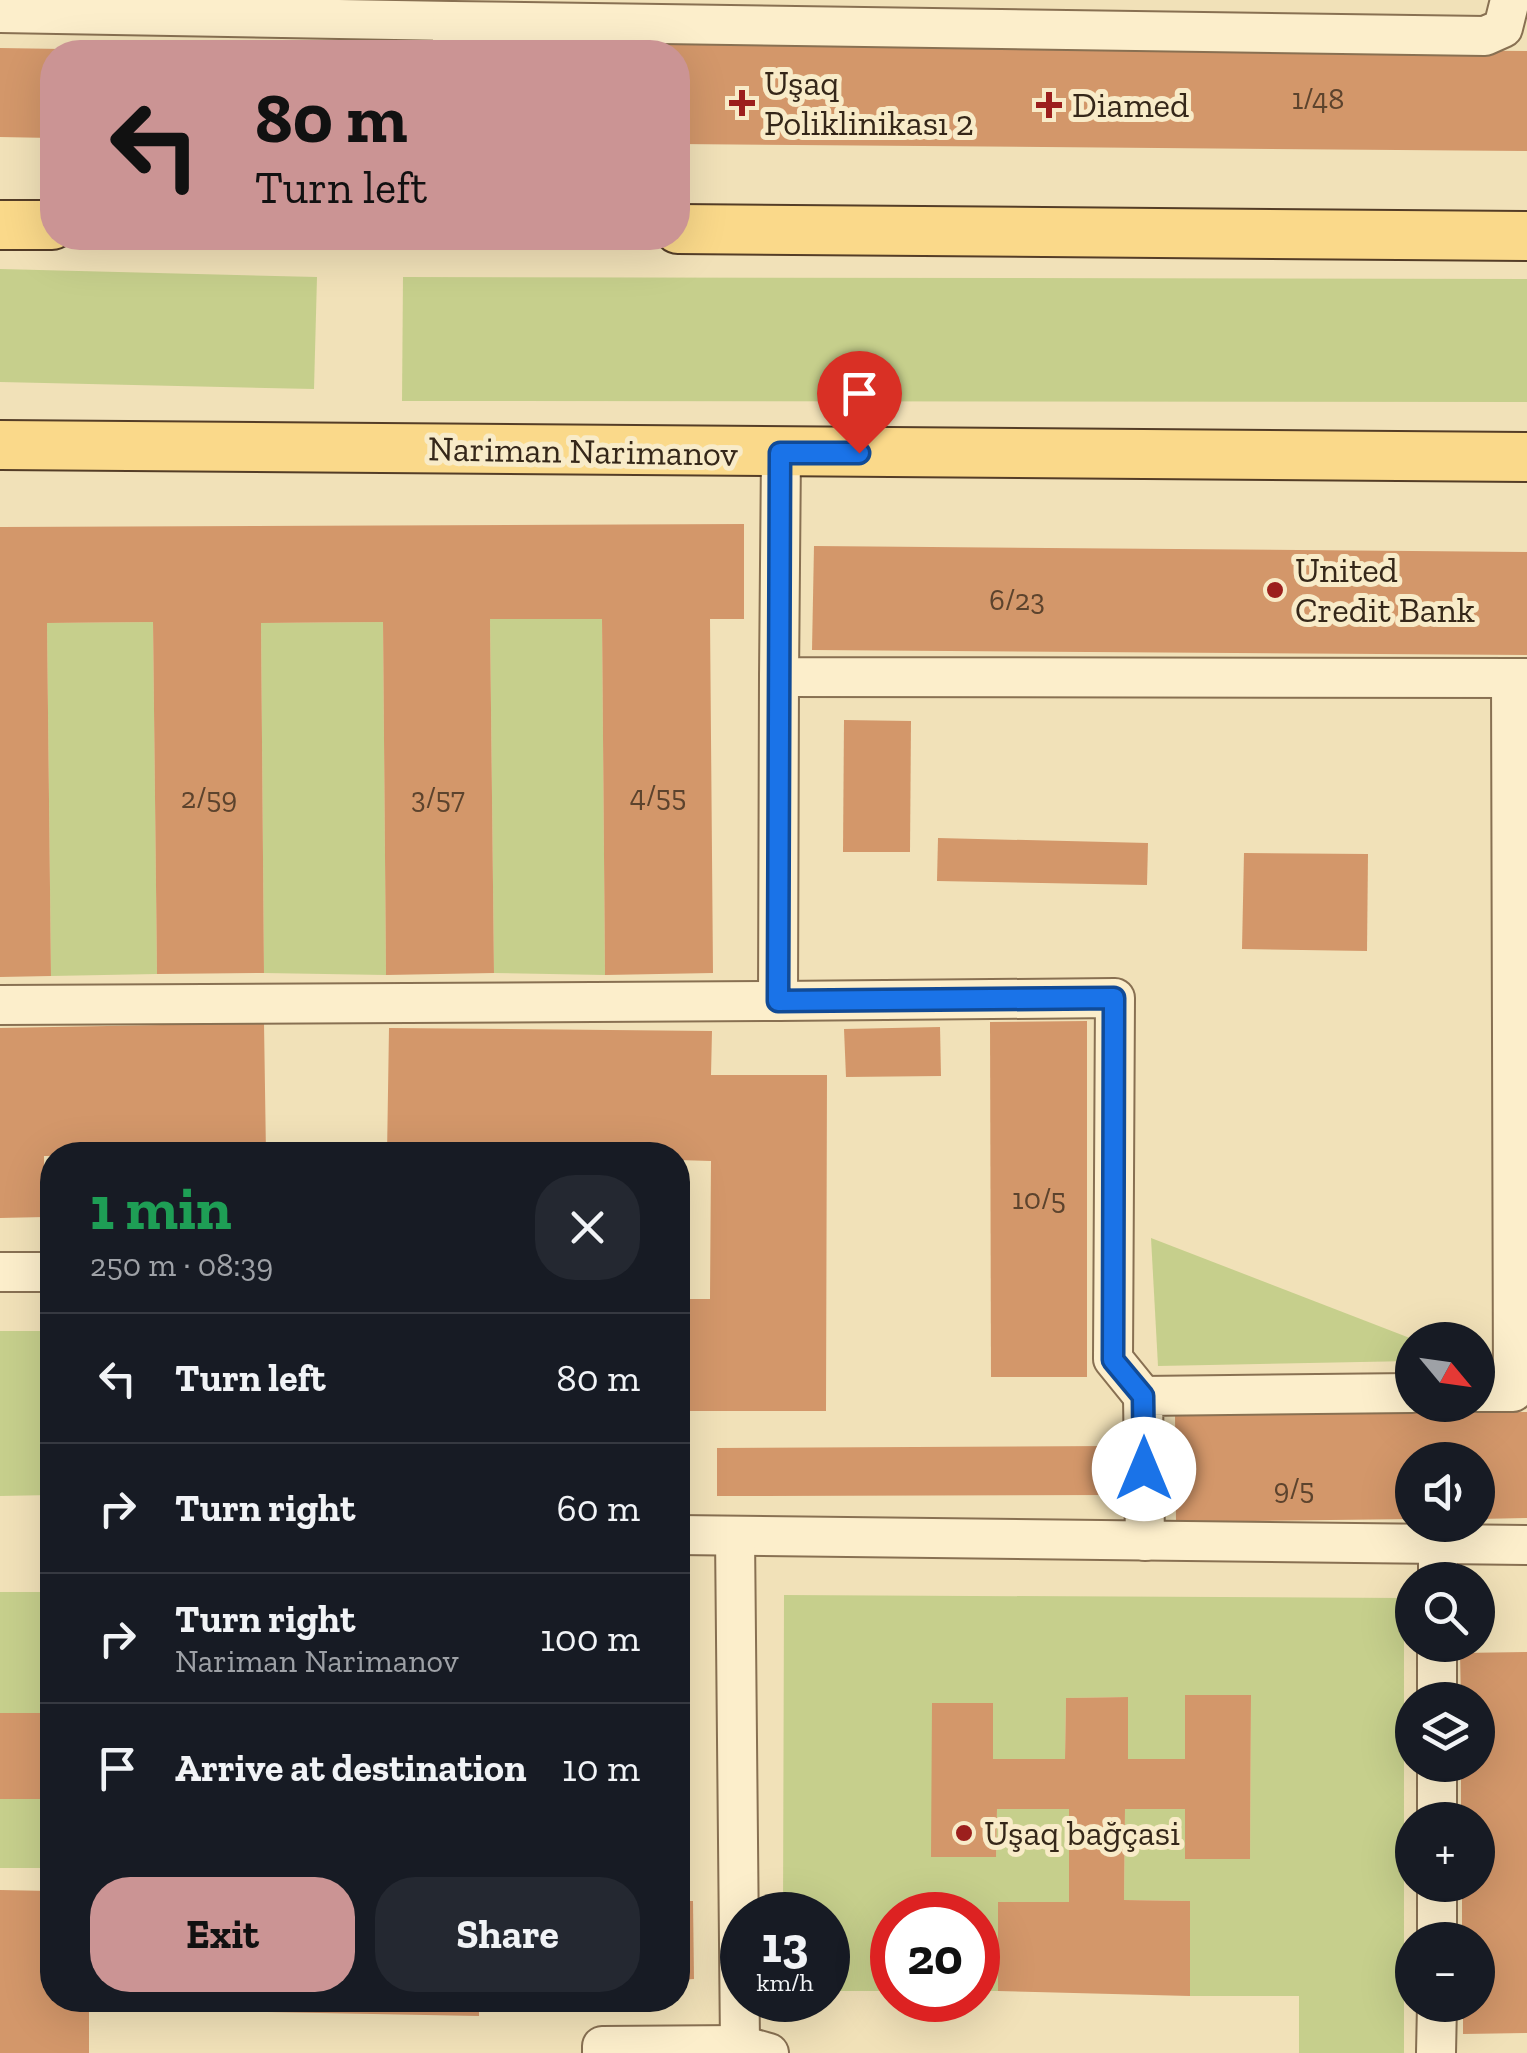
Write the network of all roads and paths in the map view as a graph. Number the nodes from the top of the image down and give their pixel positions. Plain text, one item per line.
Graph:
1 (1510, 0) edge
2 (0, 13) edge
3 (841, 13) edge
4 (452, 37) edge
5 (0, 225) edge
6 (40, 225) edge
7 (690, 229) edge
8 (1527, 236) edge
9 (0, 445) edge
10 (780, 453) junction
11 (1527, 457) edge
12 (779, 677) junction
13 (1519, 678) edge
14 (778, 1001) junction
15 (0, 1006) edge
16 (0, 1272) edge
17 (40, 1272) edge
18 (1495, 1392) edge
19 (1395, 1393) edge
20 (1143, 1396) junction
21 (690, 1535) edge
22 (735, 1536) junction
23 (1144, 1541) junction
24 (1527, 1545) edge
25 (1438, 1562) edge
26 (1436, 2022) edge
27 (754, 2049) edge
28 (602, 2053) edge
29 (1436, 2053) edge

1 - 3 lane
2 - 4 lane
3 - 4 lane
5 - 6 main road
7 - 8 main road
9 - 10 main road, Nariman Narimanov
10 - 11 main road, Nariman Narimanov
10 - 12 lane
12 - 13 lane
12 - 14 lane
13 - 18 lane
14 - 15 lane
14 - 20 lane
16 - 17 lane
19 - 20 lane
20 - 23 lane
21 - 22 lane
22 - 23 lane
22 - 27 lane
23 - 25 lane
24 - 25 lane
26 - 29 lane
27 - 28 lane

